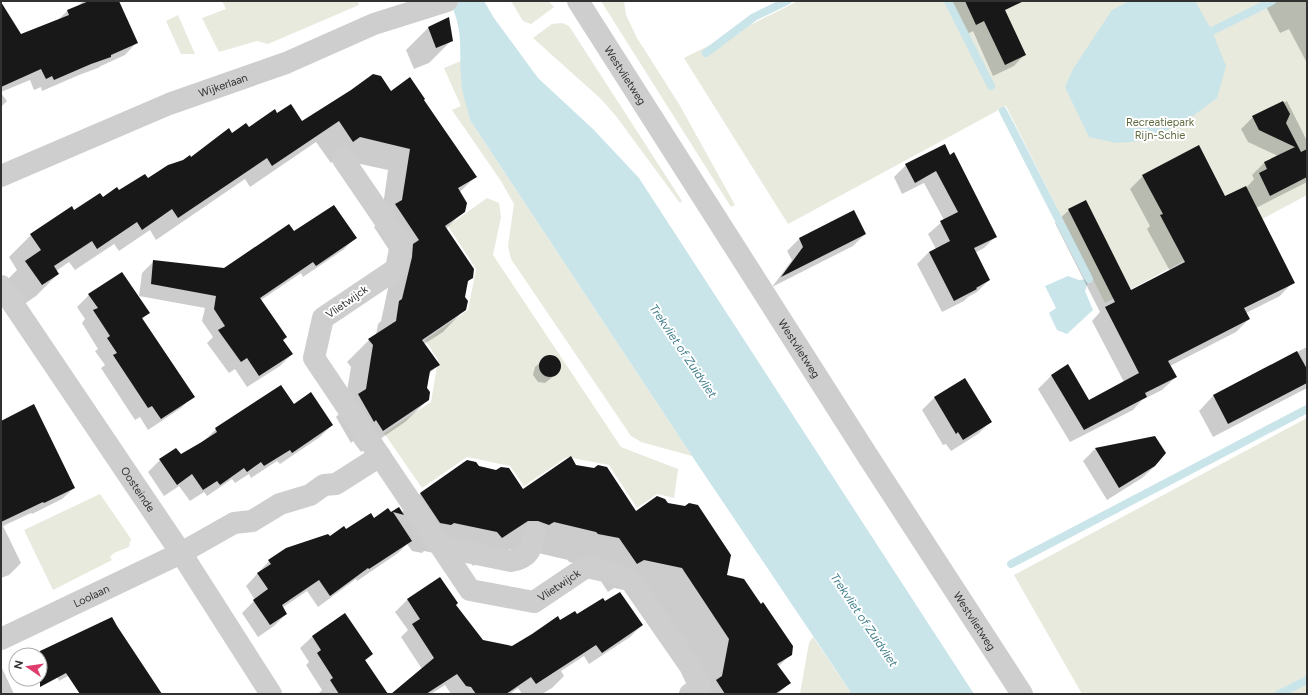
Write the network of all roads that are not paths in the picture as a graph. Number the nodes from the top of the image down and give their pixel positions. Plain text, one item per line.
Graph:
1 (447, 1) edge
2 (578, 1) edge
3 (343, 159) dead end
4 (1, 176) edge
5 (1, 286) edge
6 (380, 456) junction
7 (535, 533) dead end
8 (442, 547) junction
9 (181, 553) junction
10 (1, 639) edge
11 (271, 694) edge
12 (690, 694) edge
13 (1022, 694) edge

1 - 4 street, Wijkerlaan
2 - 13 street, Westvlietweg
3 - 6 street, Vlietwijck
5 - 9 street, Oosteinde
6 - 8 street, Vlietwijck
6 - 9 street
7 - 8 street
8 - 12 street, Vlietwijck
9 - 10 street, Loolaan
9 - 11 street, Oosteinde

